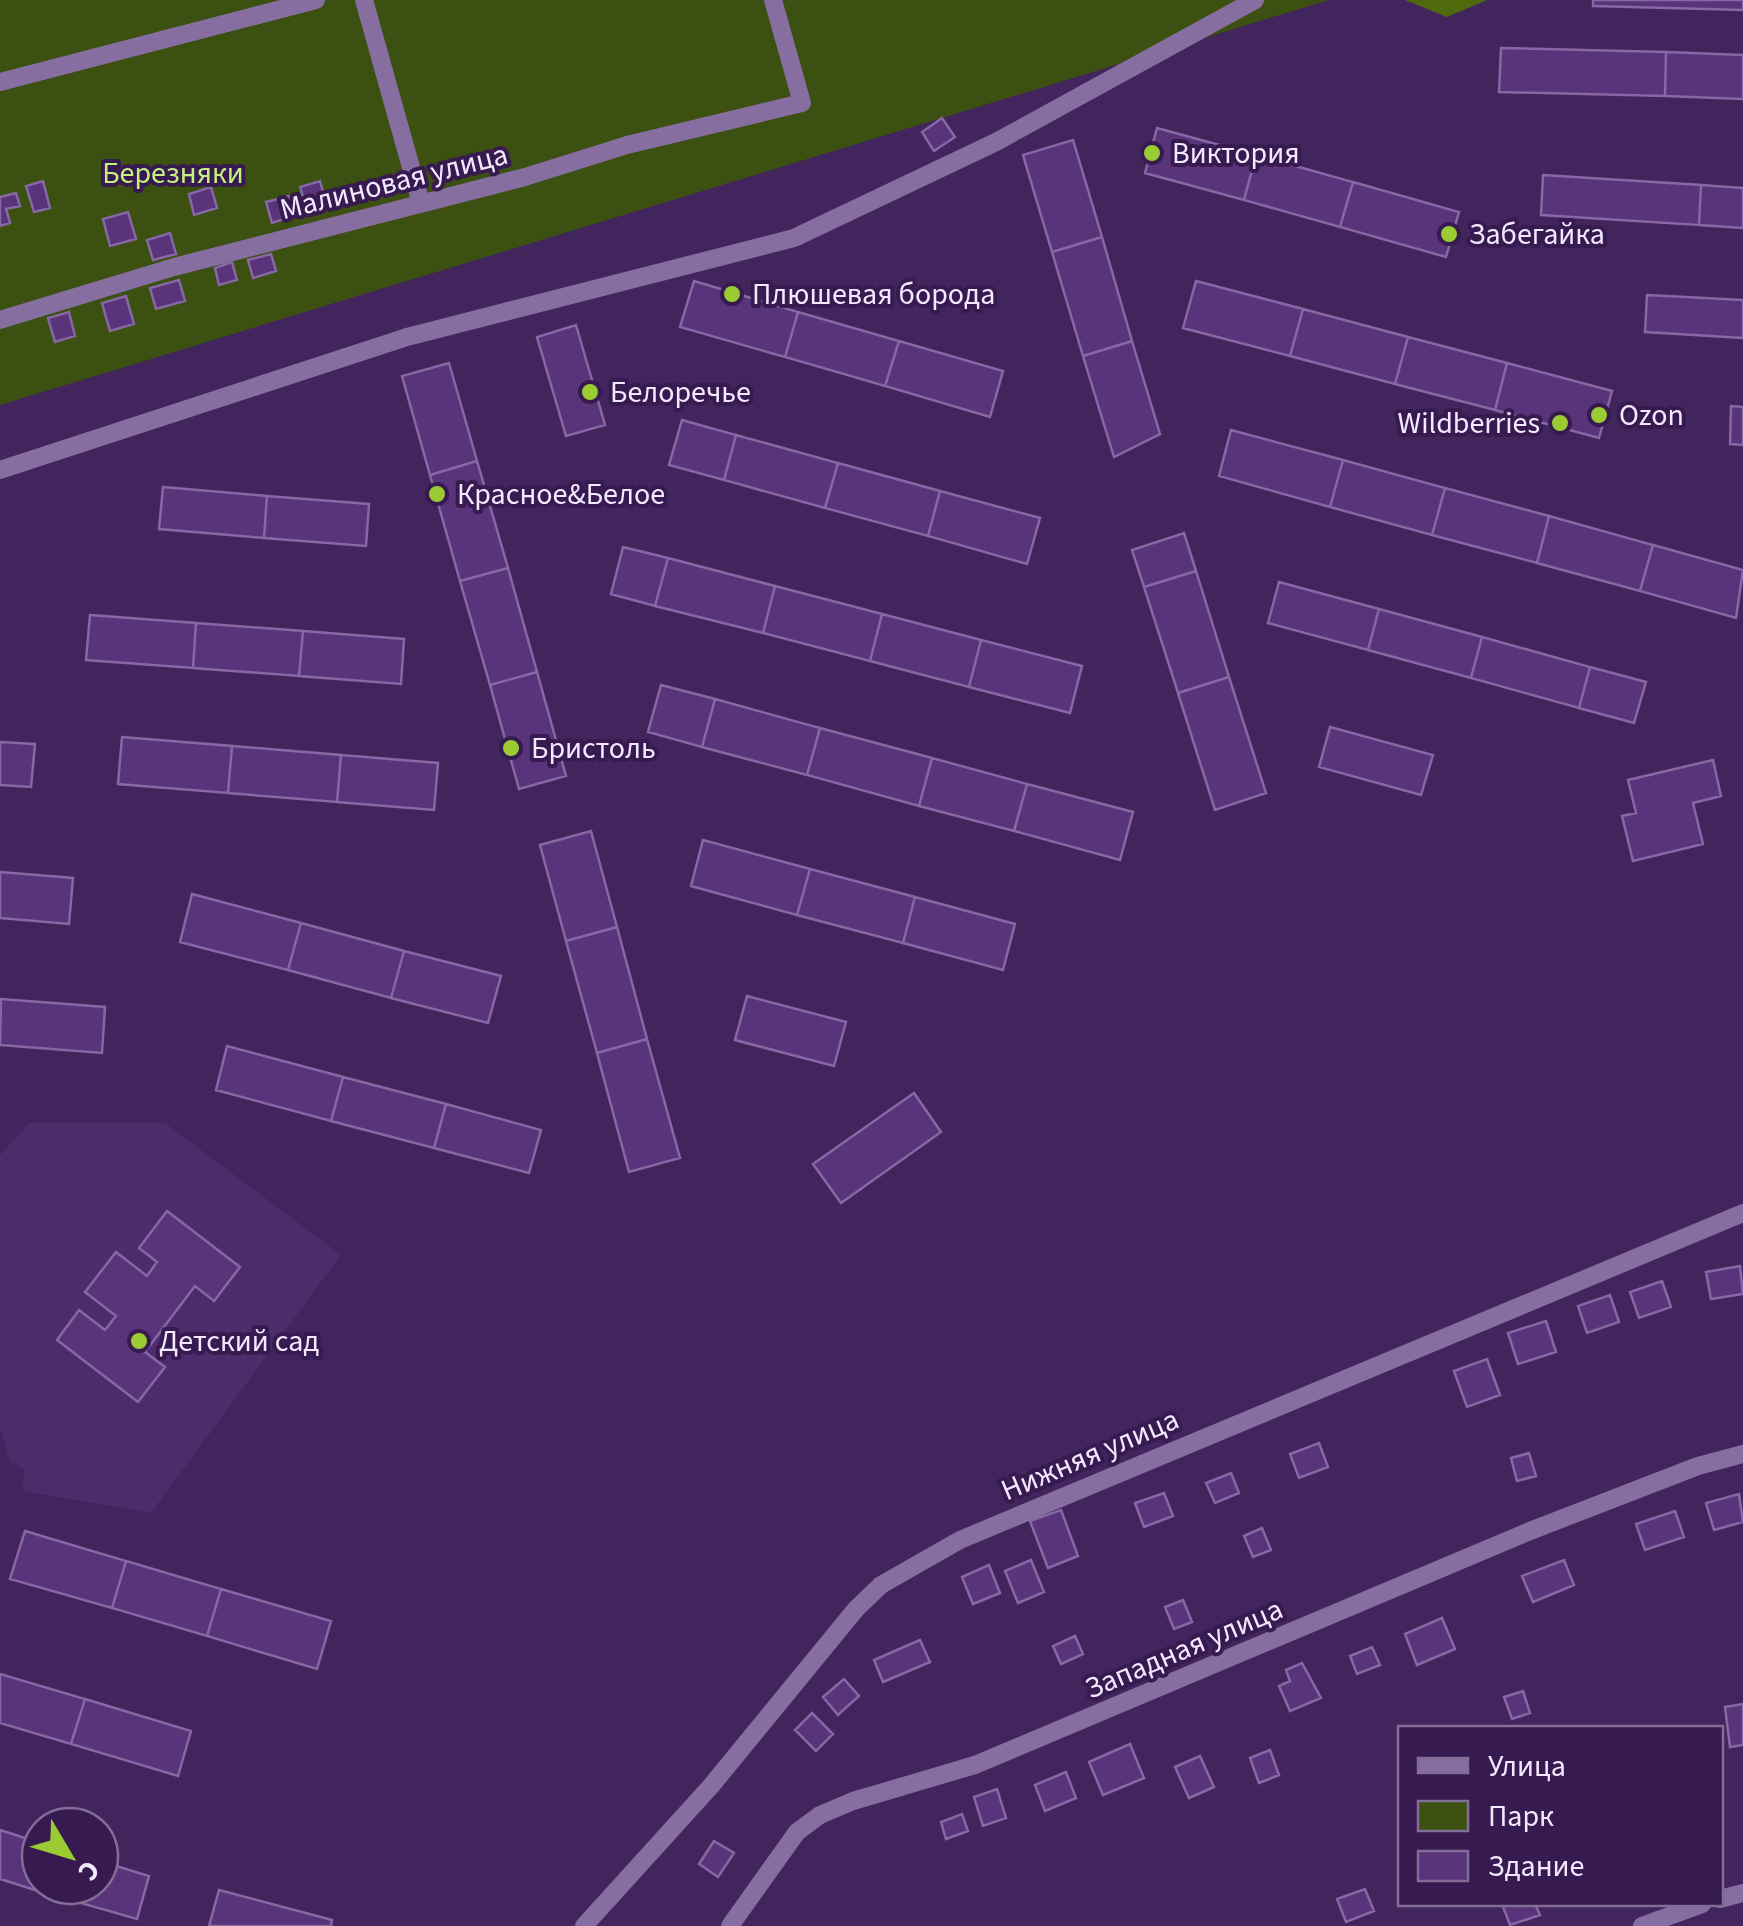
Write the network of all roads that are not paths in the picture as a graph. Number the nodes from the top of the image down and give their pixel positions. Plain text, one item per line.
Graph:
1 (316, 0) edge
2 (364, 0) edge
3 (773, 0) edge
4 (1255, 0) edge
5 (0, 82) edge
6 (421, 204) junction
7 (0, 320) edge
8 (0, 470) edge
9 (1743, 1213) edge
10 (1743, 1454) edge
11 (1697, 1906) edge
12 (584, 1926) edge
13 (730, 1926) edge
14 (1642, 1926) edge

1 - 5 street
2 - 6 street
3 - 6 street, Малиновая улица
4 - 8 street
6 - 7 street, Малиновая улица
9 - 12 street, Нижняя улица
10 - 13 street, Западная улица
11 - 14 street

